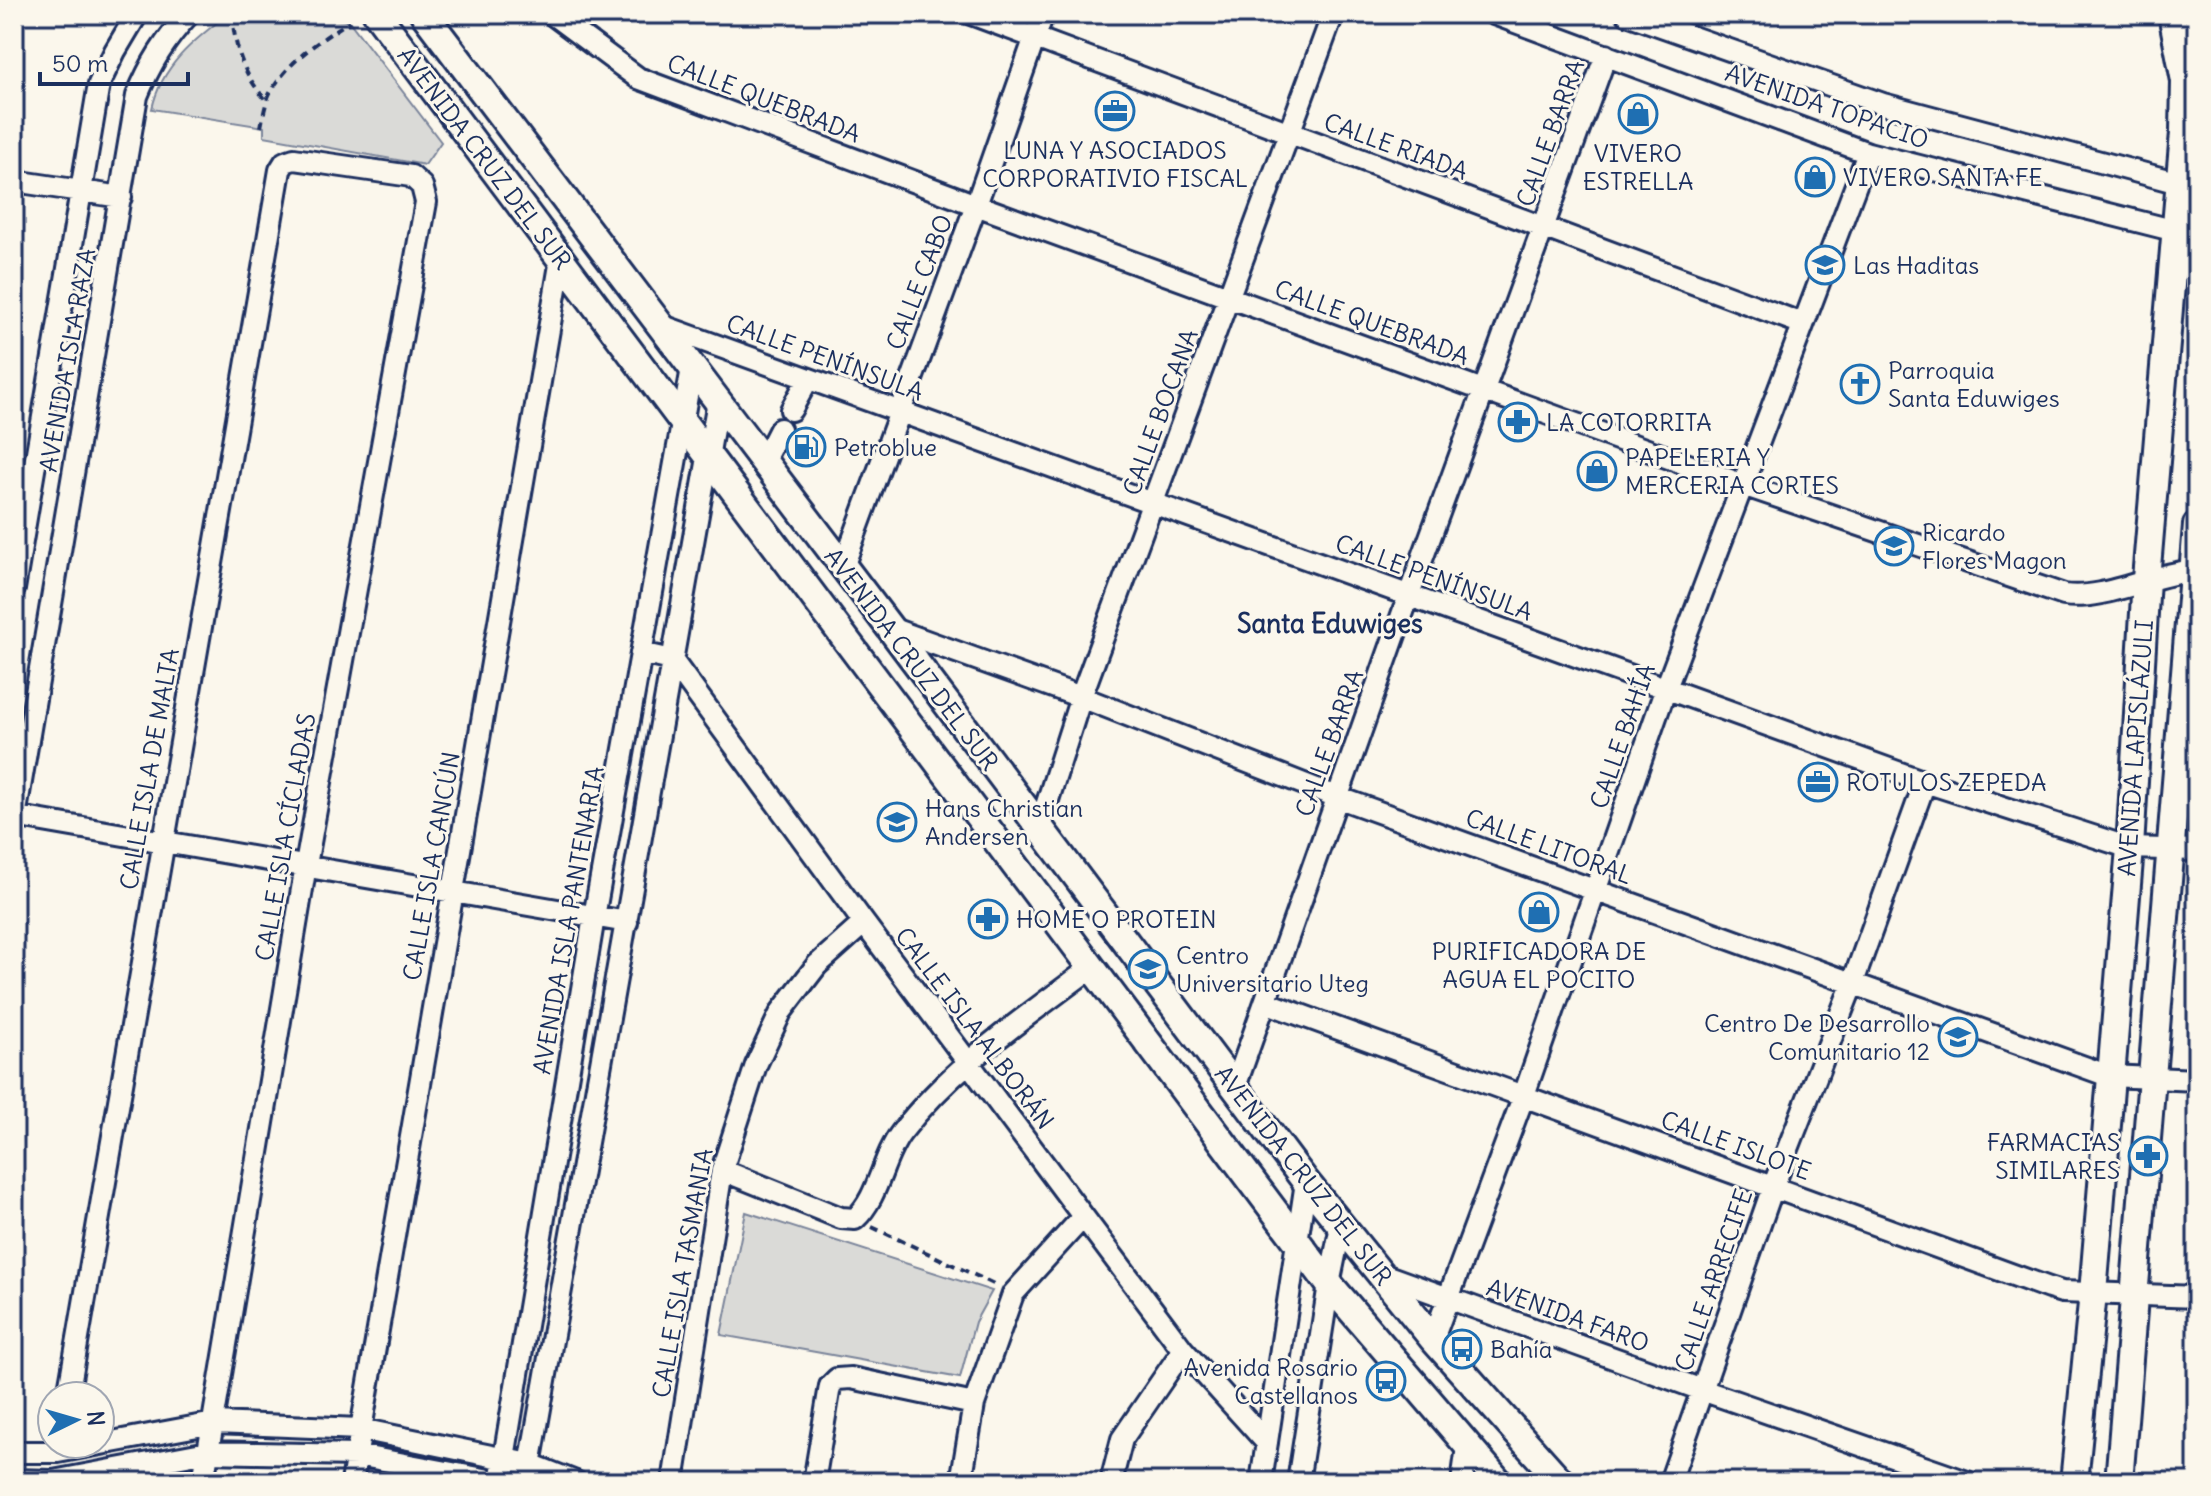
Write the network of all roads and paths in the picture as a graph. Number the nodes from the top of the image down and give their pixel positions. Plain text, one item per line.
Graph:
1 (137, 14) edge
2 (189, 14) edge
3 (232, 14) edge
4 (377, 14) edge
5 (424, 14) edge
6 (552, 14) edge
7 (971, 14) edge
8 (1043, 14) edge
9 (1333, 14) edge
10 (1494, 14) edge
11 (2172, 14) edge
12 (1631, 15) edge
13 (350, 21) dead end
14 (1035, 37) junction
15 (1606, 55) junction
16 (267, 101) junction
17 (261, 127) dead end
18 (1289, 134) junction
19 (1868, 153) junction
20 (294, 159) joint
21 (14, 181) edge
22 (2188, 184) edge
23 (81, 193) junction
24 (121, 197) junction
25 (976, 205) junction
26 (1543, 228) junction
27 (2187, 232) edge
28 (561, 259) junction
29 (1230, 298) junction
30 (1803, 324) junction
31 (660, 325) junction
32 (692, 368) junction
33 (808, 379) junction
34 (1483, 391) junction
35 (718, 401) junction
36 (791, 410) dead end
37 (898, 411) junction
38 (682, 422) junction
39 (780, 429) dead end
40 (707, 456) junction
41 (764, 460) junction
42 (1743, 485) junction
43 (1154, 504) junction
44 (2197, 525) edge
45 (843, 567) junction
46 (2195, 570) edge
47 (2146, 579) junction
48 (14, 589) edge
49 (1409, 595) junction
50 (890, 628) junction
51 (641, 653) junction
52 (672, 660) junction
53 (1666, 688) junction
54 (1081, 697) junction
55 (1925, 782) junction
56 (1337, 797) junction
57 (14, 818) edge
58 (1039, 828) junction
59 (163, 841) junction
60 (2130, 848) junction
61 (2185, 849) edge
62 (306, 865) junction
63 (1596, 891) junction
64 (453, 892) junction
65 (594, 917) junction
66 (627, 922) junction
67 (864, 923) junction
68 (1092, 967) junction
69 (1852, 985) junction
70 (1265, 1002) junction
71 (968, 1062) junction
72 (2109, 1076) junction
73 (2153, 1079) junction
74 (2197, 1080) edge
75 (1235, 1087) junction
76 (1524, 1095) junction
77 (722, 1170) junction
78 (1306, 1182) junction
79 (1773, 1187) junction
80 (1083, 1217) junction
81 (855, 1219) junction
82 (1341, 1226) junction
83 (1297, 1240) junction
84 (1379, 1273) junction
85 (1329, 1284) junction
86 (2093, 1293) junction
87 (1013, 1294) junction
88 (2135, 1295) junction
89 (2197, 1297) edge
90 (1448, 1300) junction
91 (1433, 1339) junction
92 (1183, 1350) junction
93 (71, 1380) edge
94 (1702, 1390) junction
95 (974, 1404) junction
96 (214, 1423) junction
97 (360, 1429) junction
98 (116, 1439) edge
99 (1267, 1443) junction
100 (1467, 1447) junction
101 (36, 1450) edge
102 (14, 1452) edge
103 (208, 1452) junction
104 (357, 1455) junction
105 (504, 1458) junction
106 (57, 1460) edge
107 (528, 1473) edge
108 (14, 1480) edge
109 (53, 1481) edge
110 (203, 1482) edge
111 (352, 1482) edge
112 (500, 1482) edge
113 (576, 1482) edge
114 (673, 1482) edge
115 (814, 1482) edge
116 (961, 1482) edge
117 (1111, 1482) edge
118 (1261, 1482) edge
119 (1298, 1482) edge
120 (1462, 1482) edge
121 (1499, 1482) edge
122 (1561, 1482) edge
123 (1670, 1482) edge
124 (1967, 1482) edge
125 (2074, 1482) edge
126 (2119, 1482) edge

1 - 23 street, AVENIDA ISLA RAZA
2 - 24 street, AVENIDA ISLA RAZA
3 - 16 path
4 - 28 main road, AVENIDA CRUZ DEL SUR
5 - 31 main road, AVENIDA CRUZ DEL SUR
6 - 25 street, CALLE QUEBRADA
7 - 14 street, CALLE RIADA
8 - 14 street, CALLE CABO
9 - 18 street, CALLE BOCANA
10 - 15 street, AVENIDA TOPACIO
11 - 22 main road, AVENIDA LAPISLÁZULI
12 - 22 street, AVENIDA TOPACIO
13 - 16 path
14 - 18 street, CALLE RIADA
14 - 25 street, CALLE CABO
15 - 19 street, AVENIDA TOPACIO
15 - 26 street, CALLE BARRA
16 - 17 path
18 - 26 street, CALLE RIADA
18 - 29 street, CALLE BOCANA
19 - 27 street, AVENIDA TOPACIO
19 - 30 street, CALLE BAHÍA
20 - 59 street, CALLE ISLA DE MALTA
20 - 62 street, CALLE ISLA CÍCLADAS
21 - 23 street
22 - 27 main road, AVENIDA LAPISLÁZULI
23 - 24 street
23 - 48 street, AVENIDA ISLA RAZA
24 - 57 street, AVENIDA ISLA RAZA
25 - 29 street, CALLE QUEBRADA
25 - 37 street, CALLE CABO
26 - 30 street, CALLE RIADA
26 - 34 street, CALLE BARRA
27 - 47 main road, AVENIDA LAPISLÁZULI
28 - 38 main road, AVENIDA CRUZ DEL SUR
28 - 64 street, CALLE ISLA CANCÚN
29 - 34 street, CALLE QUEBRADA
29 - 43 street, CALLE BOCANA
30 - 42 street, CALLE BAHÍA
31 - 32 main road, AVENIDA CRUZ DEL SUR
31 - 33 street, CALLE PENÍNSULA
32 - 35 main road, AVENIDA CRUZ DEL SUR
32 - 38 street, AVENIDA ISLA PANTENARIA
33 - 36 street
33 - 37 street, CALLE PENÍNSULA
34 - 42 street, CALLE QUEBRADA
34 - 49 street, CALLE BARRA
35 - 40 street
35 - 41 main road, AVENIDA CRUZ DEL SUR
37 - 43 street, CALLE PENÍNSULA
37 - 45 street, CALLE CABO
38 - 40 main road, AVENIDA CRUZ DEL SUR
38 - 51 street, AVENIDA ISLA PANTENARIA
39 - 41 street
40 - 52 street
40 - 68 main road, AVENIDA CRUZ DEL SUR
41 - 45 main road, AVENIDA CRUZ DEL SUR
42 - 47 street, CALLE QUEBRADA
42 - 53 street, CALLE BAHÍA
43 - 49 street, CALLE PENÍNSULA
43 - 54 street, CALLE BOCANA
44 - 46 main road, AVENIDA LAPISLÁZULI
45 - 50 main road, AVENIDA CRUZ DEL SUR
46 - 47 street, CALLE QUEBRADA
46 - 61 main road, AVENIDA LAPISLÁZULI
47 - 60 main road, AVENIDA LAPISLÁZULI
49 - 53 street, CALLE PENÍNSULA
49 - 56 street, CALLE BARRA
50 - 54 street, CALLE LITORAL
50 - 58 main road, AVENIDA CRUZ DEL SUR
51 - 52 street
51 - 65 street, AVENIDA ISLA PANTENARIA
52 - 66 street
52 - 67 street, CALLE ISLA ALBORÁN
53 - 55 street, CALLE PENÍNSULA
53 - 63 street, CALLE BAHÍA
54 - 56 street, CALLE LITORAL
54 - 58 street, CALLE BOCANA
55 - 60 street, CALLE PENÍNSULA
55 - 69 street, CALLE ARRECIFE
56 - 63 street, CALLE LITORAL
56 - 70 street, CALLE BARRA
57 - 59 street
58 - 75 main road, AVENIDA CRUZ DEL SUR
59 - 62 street
59 - 93 street, CALLE ISLA DE MALTA
60 - 61 street, CALLE PENÍNSULA
60 - 72 main road, AVENIDA LAPISLÁZULI
61 - 73 main road, AVENIDA LAPISLÁZULI
62 - 64 street
62 - 96 street, CALLE ISLA CÍCLADAS
63 - 69 street, CALLE LITORAL
63 - 76 street, CALLE BAHÍA
64 - 65 street
64 - 97 street, CALLE ISLA CANCÚN
65 - 66 street
65 - 105 street, AVENIDA ISLA PANTENARIA
66 - 107 street
67 - 71 street, CALLE ISLA ALBORÁN
67 - 77 street, CALLE ISLA TASMANIA
68 - 71 street
68 - 83 main road, AVENIDA CRUZ DEL SUR
69 - 72 street, CALLE LITORAL
69 - 79 street, CALLE ARRECIFE
70 - 75 street, CALLE BARRA
70 - 76 street, CALLE ISLOTE
71 - 80 street, CALLE ISLA ALBORÁN
71 - 81 street
72 - 73 street, CALLE LITORAL
72 - 86 main road, AVENIDA LAPISLÁZULI
73 - 74 street, CALLE LITORAL
73 - 88 main road, AVENIDA LAPISLÁZULI
75 - 78 main road, AVENIDA CRUZ DEL SUR
76 - 79 street, CALLE ISLOTE
76 - 90 street, CALLE BAHÍA
77 - 81 street
77 - 114 street, CALLE ISLA TASMANIA
78 - 82 main road, AVENIDA CRUZ DEL SUR
78 - 83 street
79 - 86 street, CALLE ISLOTE
79 - 94 street, CALLE ARRECIFE
80 - 87 street
80 - 92 street, CALLE ISLA ALBORÁN
81 - 87 path
82 - 84 main road, AVENIDA CRUZ DEL SUR
82 - 85 street
83 - 85 main road, AVENIDA CRUZ DEL SUR
83 - 99 street
84 - 90 street, AVENIDA FARO
84 - 91 main road, AVENIDA CRUZ DEL SUR
85 - 100 main road, AVENIDA CRUZ DEL SUR
85 - 119 street
86 - 88 street, CALLE ISLOTE
86 - 125 main road, AVENIDA LAPISLÁZULI
87 - 95 street
88 - 89 street, CALLE ISLOTE
88 - 126 main road, AVENIDA LAPISLÁZULI
90 - 91 street, CALLE BAHÍA
90 - 94 street, AVENIDA FARO
91 - 122 main road, AVENIDA CRUZ DEL SUR
92 - 99 street, CALLE ISLA ALBORÁN
92 - 117 street
94 - 123 street, CALLE ARRECIFE
94 - 124 street, AVENIDA FARO
95 - 115 street
95 - 116 street
96 - 97 street
96 - 98 street
96 - 103 street, CALLE ISLA CÍCLADAS
97 - 104 street, CALLE ISLA CANCÚN
97 - 105 street
99 - 118 street
100 - 120 street
100 - 121 main road, AVENIDA CRUZ DEL SUR
101 - 102 street
103 - 104 street
103 - 109 street
103 - 110 street, CALLE ISLA CÍCLADAS
104 - 111 street, CALLE ISLA CANCÚN
104 - 112 street
105 - 107 street
105 - 112 street, AVENIDA ISLA PANTENARIA
106 - 109 street
107 - 113 street
108 - 109 street

